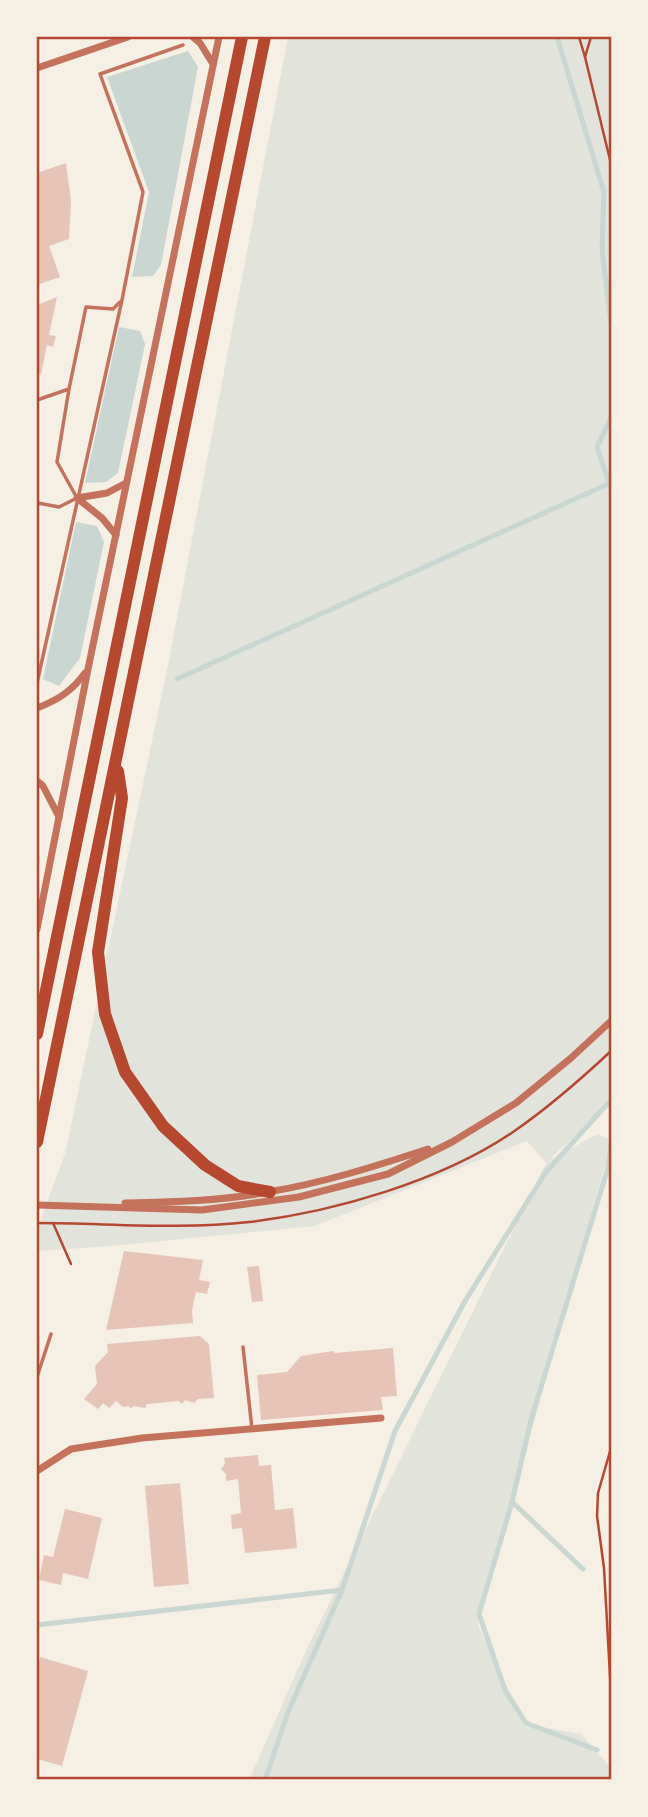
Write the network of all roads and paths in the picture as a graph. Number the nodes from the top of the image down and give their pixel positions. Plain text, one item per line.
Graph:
1 (128, 37) edge
2 (194, 37) edge
3 (219, 37) edge
4 (242, 37) edge
5 (265, 37) edge
6 (579, 37) edge
7 (592, 37) edge
8 (183, 45) dead end
9 (585, 57) junction
10 (213, 64) junction
11 (37, 68) edge
12 (611, 164) edge
13 (122, 300) junction
14 (69, 389) junction
15 (37, 400) edge
16 (126, 483) junction
17 (77, 498) junction
18 (37, 508) edge
19 (116, 535) junction
20 (88, 669) junction
21 (37, 684) edge
22 (37, 708) edge
23 (117, 760) junction
24 (37, 781) edge
25 (59, 817) junction
26 (39, 906) edge
27 (37, 929) edge
28 (611, 1021) edge
29 (37, 1034) edge
30 (37, 1142) edge
31 (452, 1142) junction
32 (270, 1192) junction
33 (37, 1205) edge
34 (51, 1205) junction
35 (37, 1223) edge
36 (48, 1223) dead end
37 (53, 1223) dead end
38 (71, 1264) dead end
39 (51, 1334) dead end
40 (243, 1348) dead end
41 (37, 1377) edge
42 (381, 1418) dead end
43 (253, 1429) junction
44 (611, 1448) edge
45 (37, 1471) edge
46 (604, 1568) junction
47 (611, 1568) edge
48 (611, 1694) edge

1 - 11 street
2 - 10 street
3 - 10 street
4 - 29 highway
5 - 23 highway
6 - 9 path
7 - 9 path
8 - 13 lane
9 - 12 path
10 - 16 street
13 - 14 lane
13 - 17 lane
14 - 15 lane
14 - 17 lane
16 - 17 street
16 - 19 street
17 - 18 lane
17 - 19 street
17 - 21 lane
19 - 20 street
20 - 22 street
20 - 25 street
23 - 30 highway
23 - 32 highway
24 - 25 street
25 - 26 street
26 - 27 street
28 - 31 street
31 - 32 street
31 - 34 street
32 - 34 street
33 - 34 street
35 - 36 path
37 - 38 path
39 - 41 lane
40 - 43 lane
42 - 43 street
43 - 45 street
44 - 46 path
46 - 47 path
46 - 48 path

